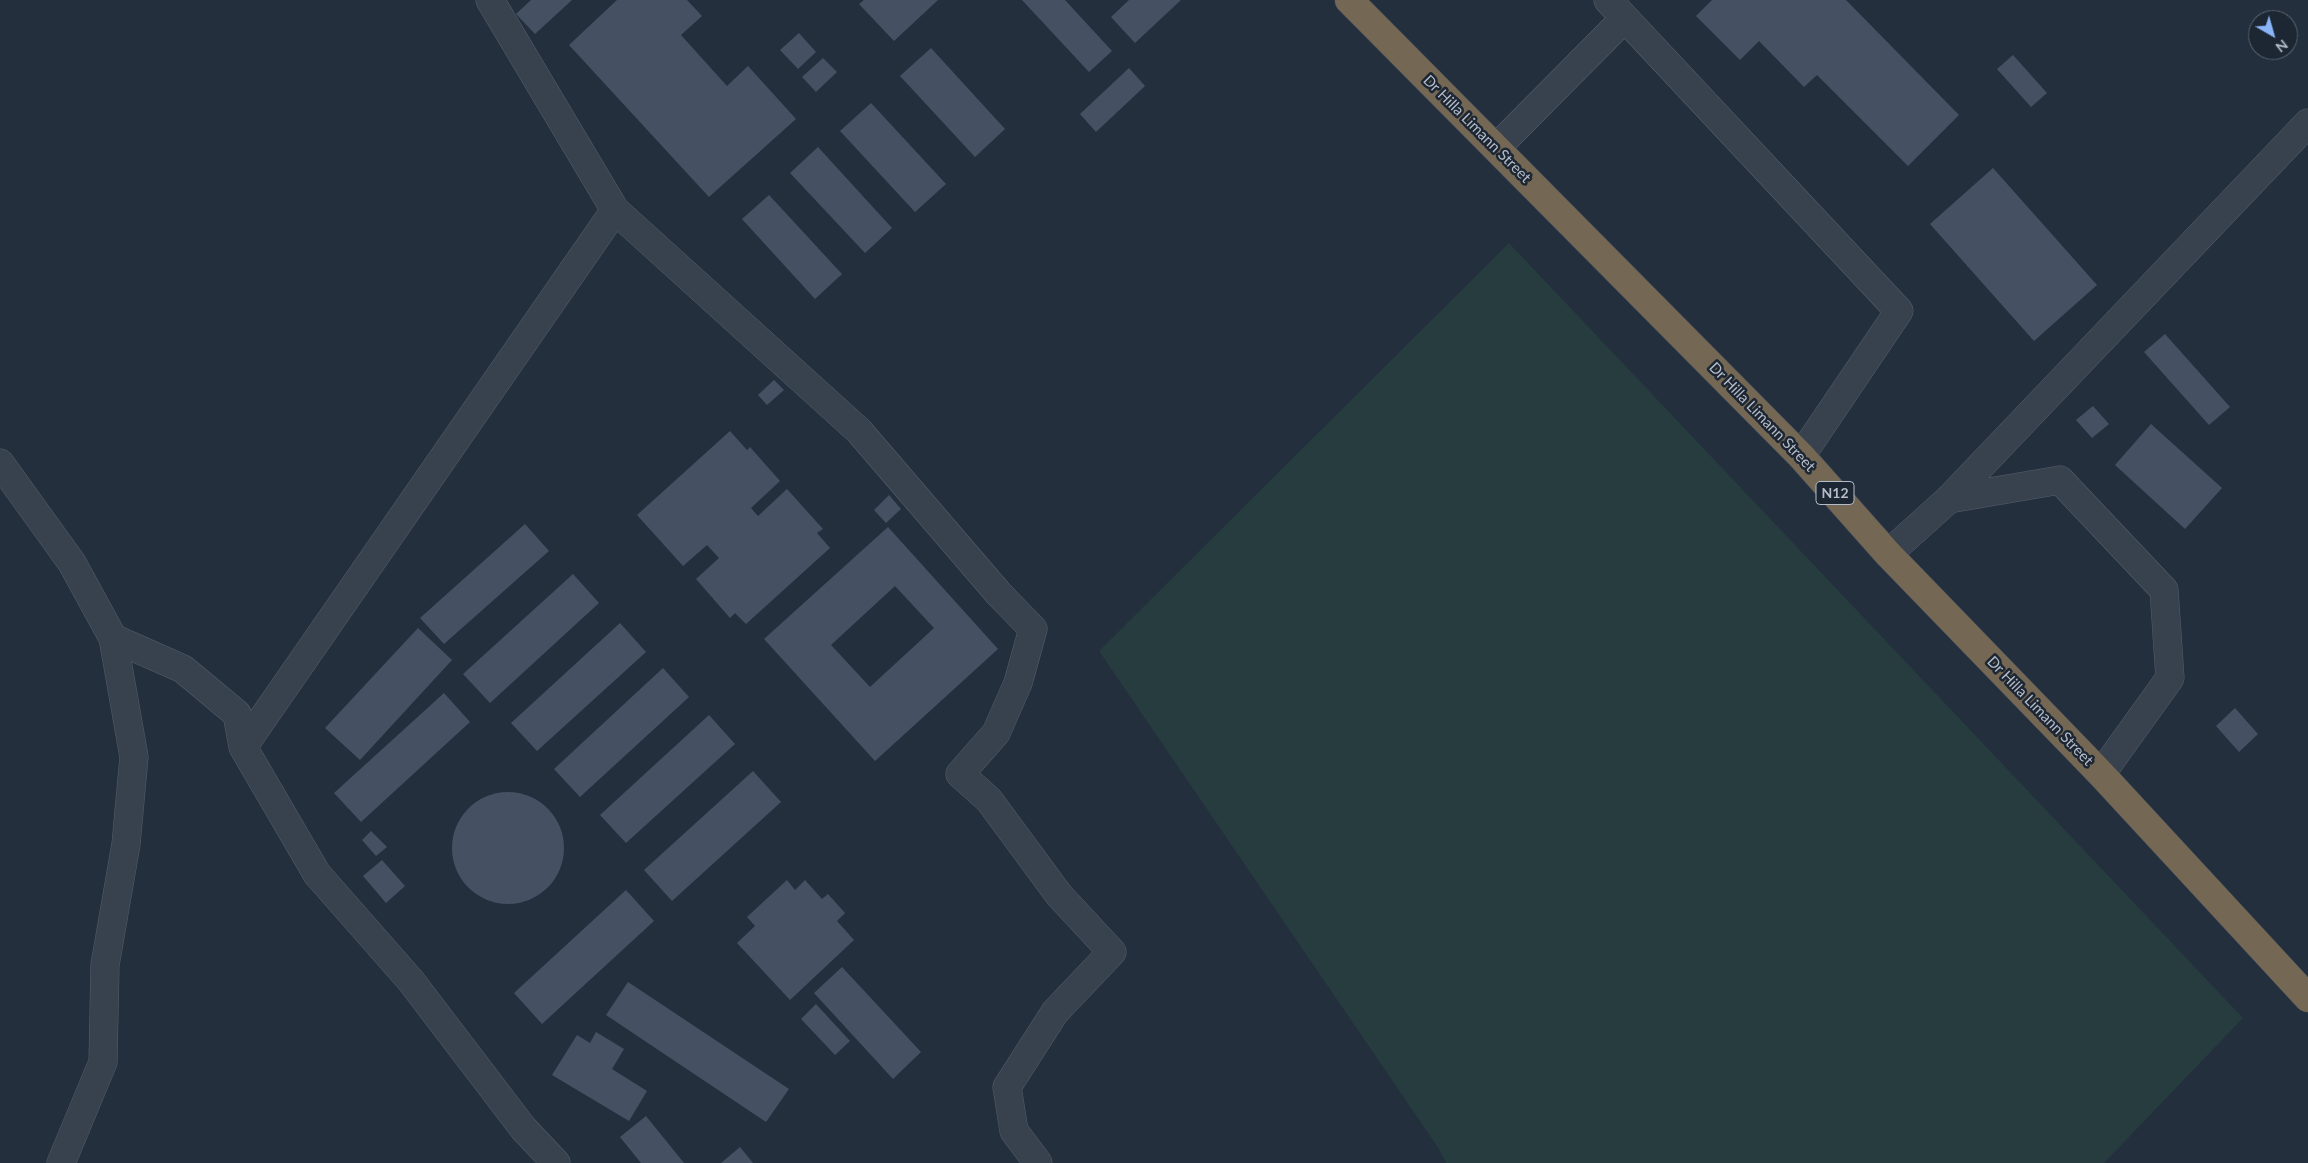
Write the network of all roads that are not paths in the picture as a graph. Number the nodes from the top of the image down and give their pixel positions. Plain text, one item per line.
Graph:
1 (490, 0) edge
2 (1349, 0) edge
3 (1616, 9) edge
4 (2308, 123) edge
5 (1496, 148) junction
6 (615, 210) junction
7 (1801, 456) junction
8 (0, 463) edge
9 (1949, 499) junction
10 (1888, 554) junction
11 (113, 638) junction
12 (244, 747) junction
13 (2101, 774) junction
14 (2308, 998) edge
15 (61, 1163) edge
16 (556, 1163) edge
17 (1038, 1163) edge

1 - 6 street
2 - 5 highway, Dr Hilla Limann Street / N12
3 - 5 street
3 - 7 street
4 - 9 street
5 - 7 highway, Dr Hilla Limann Street / N12
6 - 12 street
6 - 17 street
7 - 10 highway, Dr Hilla Limann Street / N12
8 - 11 street
9 - 10 street
9 - 13 street
10 - 13 highway, Dr Hilla Limann Street / N12
11 - 12 street
11 - 15 street
12 - 16 street
13 - 14 highway, Dr Hilla Limann Street / N12

